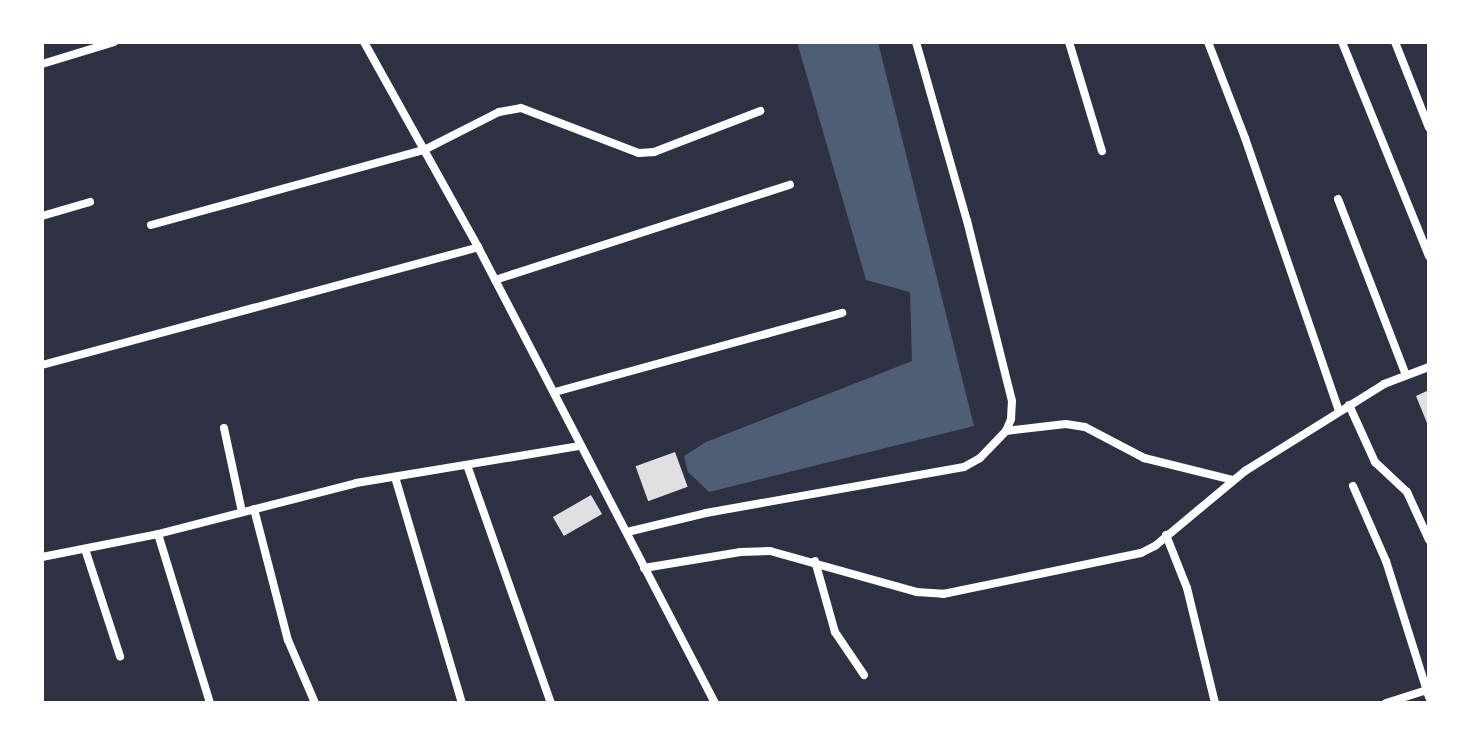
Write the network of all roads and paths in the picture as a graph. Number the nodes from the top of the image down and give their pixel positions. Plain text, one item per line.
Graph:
1 (114, 42) edge
2 (364, 42) edge
3 (916, 42) edge
4 (1069, 42) edge
5 (1208, 42) edge
6 (1342, 42) edge
7 (1395, 42) edge
8 (42, 64) edge
9 (760, 111) dead end
10 (1429, 128) edge
11 (424, 150) junction
12 (1102, 151) dead end
13 (790, 185) dead end
14 (1338, 199) dead end
15 (90, 202) dead end
16 (42, 216) edge
17 (151, 225) dead end
18 (478, 247) junction
19 (1429, 256) edge
20 (495, 280) junction
21 (842, 313) dead end
22 (42, 365) edge
23 (1429, 367) edge
24 (1406, 375) junction
25 (555, 392) junction
26 (1349, 405) junction
27 (1339, 411) junction
28 (224, 428) dead end
29 (1006, 431) junction
30 (580, 446) junction
31 (467, 465) junction
32 (395, 477) junction
33 (1233, 480) junction
34 (1353, 486) dead end
35 (254, 509) junction
36 (242, 512) junction
37 (627, 532) junction
38 (158, 534) junction
39 (1166, 535) junction
40 (1429, 540) edge
41 (85, 549) junction
42 (42, 557) edge
43 (815, 561) junction
44 (644, 568) junction
45 (120, 656) dead end
46 (864, 675) dead end
47 (1428, 694) edge
48 (210, 703) edge
49 (315, 703) edge
50 (462, 703) edge
51 (551, 703) edge
52 (715, 703) edge
53 (1215, 703) edge
54 (1386, 703) edge

1 - 8 street
2 - 11 street
3 - 29 street
4 - 12 street
5 - 27 street
6 - 19 street
7 - 10 street
9 - 11 street
11 - 17 street
11 - 18 street
13 - 20 street
14 - 24 street
15 - 16 street
18 - 20 street
18 - 22 street
20 - 25 street
21 - 25 street
23 - 24 street
24 - 26 street
25 - 30 street
26 - 27 street
26 - 40 street
27 - 33 street
28 - 36 street
29 - 33 street
29 - 37 street
30 - 31 street
30 - 37 street
31 - 32 street
31 - 51 street
32 - 35 street
32 - 50 street
33 - 39 street
34 - 47 street
35 - 36 street
35 - 49 street
36 - 38 street
37 - 44 street
38 - 41 street
38 - 48 street
39 - 43 street
39 - 53 street
41 - 42 street
41 - 45 street
43 - 44 street
43 - 46 street
44 - 52 street
47 - 54 street

